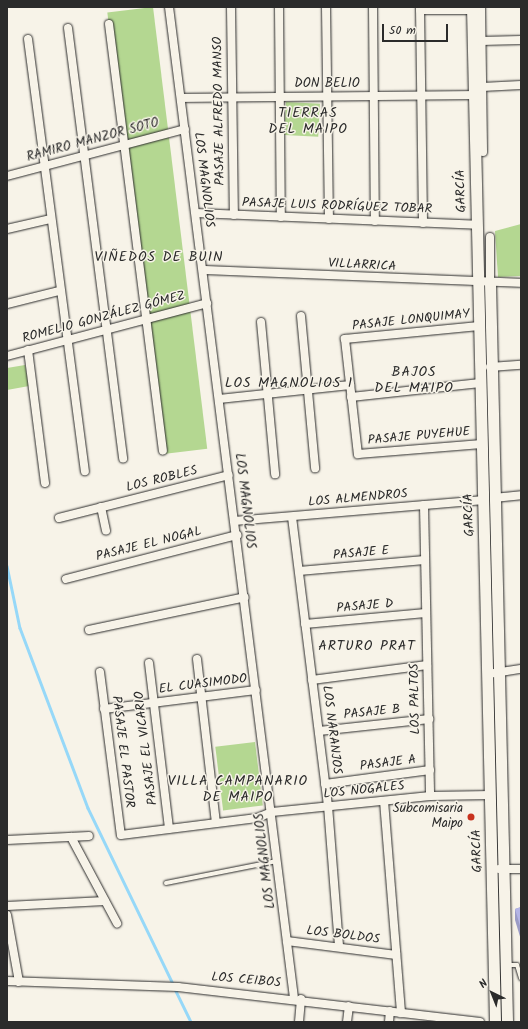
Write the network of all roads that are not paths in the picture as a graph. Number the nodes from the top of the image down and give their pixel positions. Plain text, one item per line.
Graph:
1 (169, 7) edge
2 (231, 7) edge
3 (279, 7) edge
4 (326, 7) edge
5 (373, 7) edge
6 (420, 8) edge
7 (475, 8) edge
8 (109, 24) dead end
9 (68, 28) dead end
10 (28, 39) dead end
11 (521, 40) edge
12 (481, 41) junction
13 (521, 85) edge
14 (482, 87) junction
15 (474, 95) junction
16 (327, 96) junction
17 (374, 96) junction
18 (421, 96) junction
19 (233, 97) junction
20 (280, 97) junction
21 (181, 98) junction
22 (185, 129) junction
23 (125, 145) junction
24 (483, 152) dead end
25 (84, 155) junction
26 (44, 166) junction
27 (7, 176) edge
28 (196, 213) junction
29 (234, 215) junction
30 (281, 217) junction
31 (50, 219) junction
32 (329, 219) junction
33 (375, 221) junction
34 (423, 223) junction
35 (476, 225) junction
36 (7, 229) edge
37 (490, 237) dead end
38 (203, 270) junction
39 (521, 283) edge
40 (478, 284) junction
41 (490, 284) junction
42 (59, 291) junction
43 (207, 303) junction
44 (7, 304) edge
45 (301, 316) dead end
46 (146, 319) junction
47 (261, 322) dead end
48 (479, 326) junction
49 (107, 330) junction
50 (66, 340) junction
51 (28, 350) junction
52 (7, 356) edge
53 (521, 365) edge
54 (490, 367) junction
55 (480, 383) junction
56 (350, 385) junction
57 (308, 390) junction
58 (268, 394) junction
59 (352, 397) junction
60 (219, 399) junction
61 (482, 444) junction
62 (163, 450) dead end
63 (123, 458) dead end
64 (315, 468) dead end
65 (84, 471) dead end
66 (275, 474) dead end
67 (229, 475) junction
68 (45, 483) dead end
69 (521, 494) edge
70 (489, 499) junction
71 (424, 505) junction
72 (101, 507) junction
73 (292, 516) junction
74 (59, 518) dead end
75 (235, 521) junction
76 (106, 530) dead end
77 (237, 535) junction
78 (425, 560) junction
79 (299, 571) junction
80 (66, 579) dead end
81 (245, 597) junction
82 (426, 613) junction
83 (305, 624) junction
84 (89, 630) dead end
85 (198, 659) dead end
86 (148, 663) dead end
87 (428, 665) junction
88 (521, 669) edge
89 (100, 672) dead end
90 (493, 673) junction
91 (312, 680) junction
92 (256, 690) junction
93 (202, 697) junction
94 (153, 703) junction
95 (104, 709) junction
96 (429, 719) junction
97 (319, 731) junction
98 (430, 770) junction
99 (325, 784) junction
100 (491, 795) junction
101 (430, 796) junction
102 (384, 801) junction
103 (328, 806) junction
104 (272, 812) junction
105 (216, 823) junction
106 (169, 829) junction
107 (121, 835) joint
108 (90, 836) dead end
109 (71, 837) junction
110 (7, 840) edge
111 (278, 861) junction
112 (492, 869) junction
113 (504, 869) junction
114 (521, 869) edge
115 (166, 883) dead end
116 (106, 901) junction
117 (7, 906) edge
118 (7, 915) edge
119 (117, 923) dead end
120 (287, 941) junction
121 (339, 948) junction
122 (396, 955) junction
123 (506, 965) junction
124 (521, 978) edge
125 (7, 981) edge
126 (19, 982) junction
127 (298, 999) junction
128 (348, 1006) junction
129 (390, 1012) junction
130 (401, 1013) junction
131 (432, 1019) edge
132 (299, 1022) edge
133 (346, 1022) edge
134 (389, 1022) edge
135 (477, 1022) edge
136 (495, 1022) edge
137 (508, 1022) edge

1 - 21 street, LOS MAGNOLIOS
2 - 19 street, PASAJE ALFREDO MANSO
3 - 20 street
4 - 16 street
5 - 17 street
6 - 7 street
6 - 18 street
7 - 12 street
7 - 15 street, GARCÍA
8 - 23 street
9 - 25 street
10 - 26 street
11 - 12 street
12 - 14 street
13 - 14 street
14 - 24 street
15 - 18 street, DON BELIO
15 - 35 street, GARCÍA
16 - 17 street, DON BELIO
16 - 20 street, DON BELIO
16 - 32 street
17 - 18 street, DON BELIO
17 - 33 street
18 - 34 street
19 - 20 street, DON BELIO
19 - 21 street, DON BELIO
19 - 29 street, PASAJE ALFREDO MANSO
20 - 30 street
21 - 22 street, LOS MAGNOLIOS
22 - 23 street, RAMIRO MANZOR SOTO
22 - 28 street, LOS MAGNOLIOS
23 - 25 street, RAMIRO MANZOR SOTO
23 - 46 street
25 - 26 street, RAMIRO MANZOR SOTO
25 - 49 street
26 - 27 street, RAMIRO MANZOR SOTO
26 - 31 street
28 - 29 street, PASAJE LUIS RODRÍGUEZ TOBAR
28 - 38 street, LOS MAGNOLIOS
29 - 30 street, PASAJE LUIS RODRÍGUEZ TOBAR
30 - 32 street, PASAJE LUIS RODRÍGUEZ TOBAR
31 - 36 street
31 - 42 street
32 - 33 street, PASAJE LUIS RODRÍGUEZ TOBAR
33 - 34 street, PASAJE LUIS RODRÍGUEZ TOBAR
34 - 35 street, PASAJE LUIS RODRÍGUEZ TOBAR
35 - 40 street, GARCÍA
37 - 41 street, GARCÍA
38 - 40 street, VILLARRICA
38 - 43 street, LOS MAGNOLIOS
39 - 41 street, VILLARRICA
40 - 41 street, VILLARRICA
40 - 48 street, GARCÍA
41 - 54 street, GARCÍA
42 - 44 street
42 - 50 street
43 - 46 street, ROMELIO GONZÁLEZ GÓMEZ
43 - 60 street, LOS MAGNOLIOS
45 - 57 street
46 - 49 street, ROMELIO GONZÁLEZ GÓMEZ
46 - 62 street
47 - 58 street
48 - 55 street, GARCÍA
48 - 56 street, PASAJE LONQUIMAY
49 - 50 street, ROMELIO GONZÁLEZ GÓMEZ
49 - 63 street
50 - 51 street, ROMELIO GONZÁLEZ GÓMEZ
50 - 65 street
51 - 52 street, ROMELIO GONZÁLEZ GÓMEZ
51 - 68 street
53 - 54 street
54 - 70 street, GARCÍA
55 - 59 street
55 - 61 street, GARCÍA
56 - 57 street
56 - 59 street
57 - 58 street
57 - 64 street
58 - 60 street
58 - 66 street
59 - 61 street, PASAJE PUYEHUE
60 - 67 street, LOS MAGNOLIOS
61 - 70 street, GARCÍA
67 - 72 street, LOS ROBLES
67 - 75 street, LOS MAGNOLIOS
69 - 70 street, LOS ALMENDROS
70 - 71 street, LOS ALMENDROS
70 - 90 street, GARCÍA
71 - 73 street, LOS ALMENDROS
71 - 78 street, LOS PALTOS
72 - 74 street, LOS ROBLES
72 - 76 street
73 - 75 street, LOS ALMENDROS
73 - 79 street, LOS NARANJOS
75 - 77 street, LOS MAGNOLIOS
77 - 80 street, PASAJE EL NOGAL
77 - 81 street, LOS MAGNOLIOS
78 - 79 street, PASAJE E
78 - 82 street, LOS PALTOS
79 - 83 street, LOS NARANJOS
81 - 84 street
81 - 92 street, LOS MAGNOLIOS
82 - 83 street, PASAJE D
82 - 87 street, LOS PALTOS
83 - 91 street, LOS NARANJOS
85 - 93 street
86 - 94 street, PASAJE EL VICARIO
87 - 91 street
87 - 96 street, LOS PALTOS
88 - 90 street
89 - 95 street, PASAJE EL PASTOR
90 - 100 street, GARCÍA
90 - 113 street, GARCÍA
91 - 97 street, LOS NARANJOS
92 - 93 street, EL CUASIMODO
92 - 104 street, LOS MAGNOLIOS
93 - 94 street, EL CUASIMODO
93 - 105 street
94 - 95 street, EL CUASIMODO
94 - 106 street, PASAJE EL VICARIO
95 - 107 street, PASAJE EL PASTOR
96 - 97 street, PASAJE B
96 - 98 street, LOS PALTOS
97 - 99 street, LOS NARANJOS
98 - 99 street, PASAJE A
98 - 101 street, LOS PALTOS
99 - 103 street, LOS NARANJOS
100 - 101 street, LOS NOGALES
100 - 112 street, GARCÍA
101 - 102 street, LOS NOGALES
102 - 103 street, LOS NOGALES
102 - 122 street
103 - 104 street, LOS NOGALES
103 - 121 street, LOS NARANJOS
104 - 105 street, LOS NOGALES
104 - 111 street, LOS MAGNOLIOS
105 - 106 street, LOS NOGALES
106 - 107 street, LOS NOGALES
108 - 109 street
109 - 110 street
109 - 116 street
111 - 115 lane
111 - 120 street, LOS MAGNOLIOS
112 - 113 street
112 - 136 street, GARCÍA
113 - 114 street
113 - 123 street, GARCÍA
116 - 117 street
116 - 119 street
118 - 126 street
120 - 121 street, LOS BOLDOS
120 - 127 street, LOS MAGNOLIOS
121 - 122 street, LOS BOLDOS
122 - 130 street
123 - 124 lane
123 - 137 street, GARCÍA
125 - 126 street, LOS CEIBOS
126 - 127 street, LOS CEIBOS
127 - 128 street, LOS CEIBOS
127 - 132 street, LOS MAGNOLIOS
128 - 129 street, LOS CEIBOS
128 - 133 street
129 - 130 street, LOS CEIBOS
129 - 134 street
130 - 131 street, LOS CEIBOS
131 - 135 street, LOS CEIBOS

